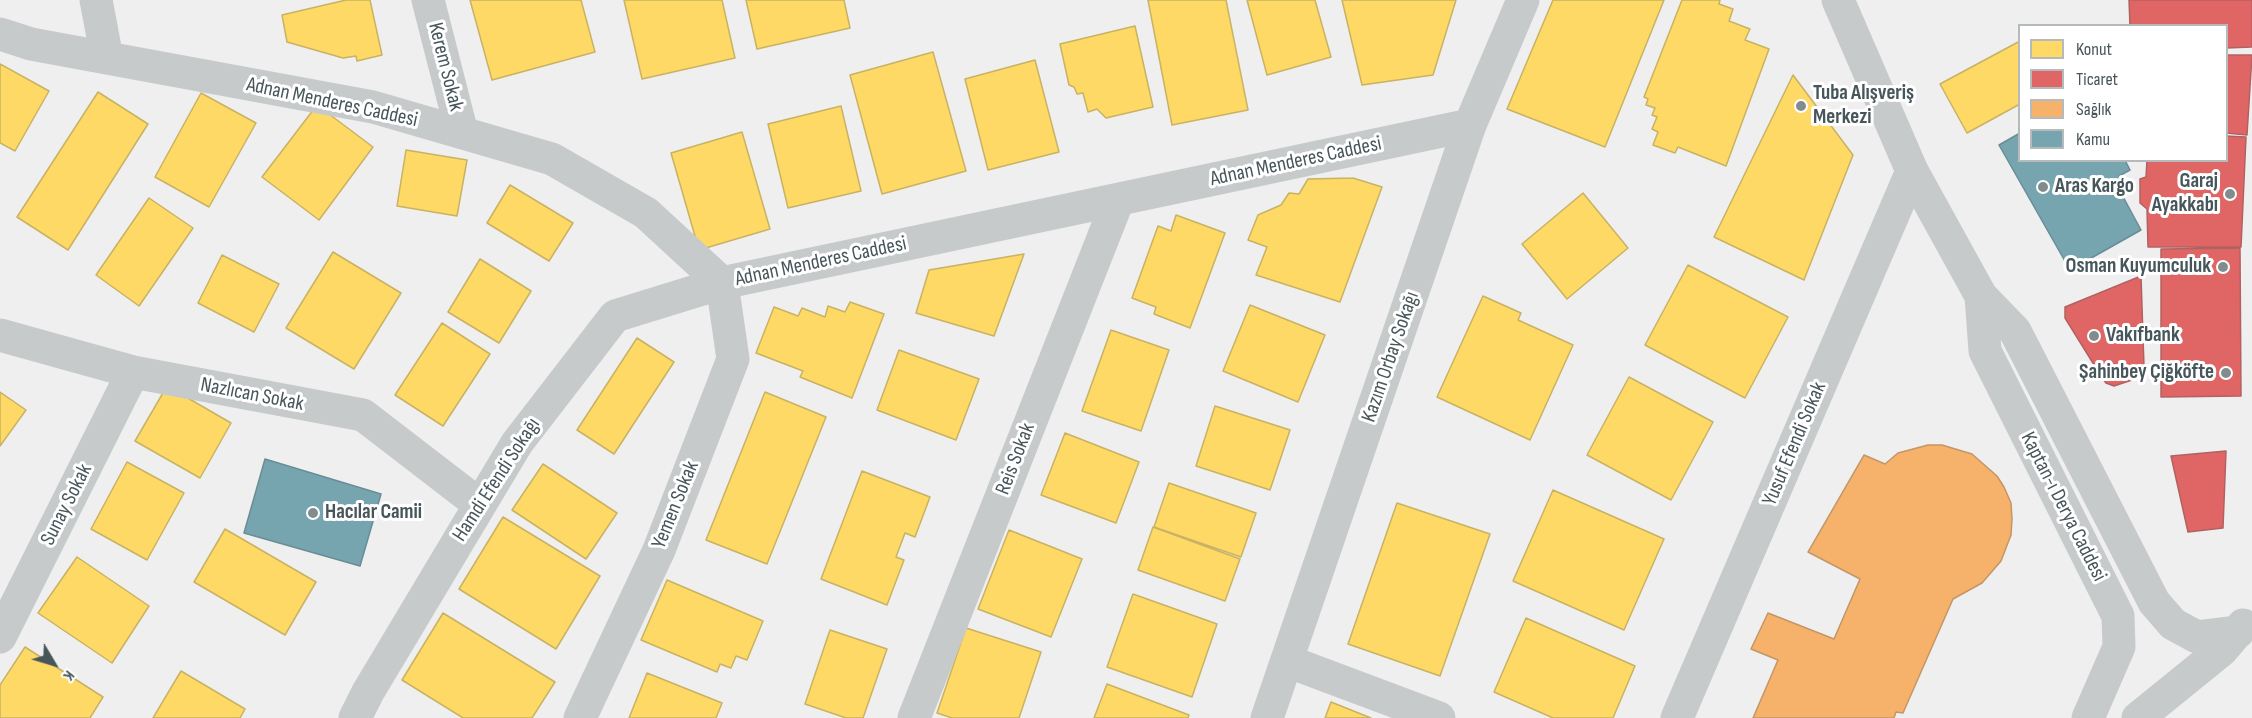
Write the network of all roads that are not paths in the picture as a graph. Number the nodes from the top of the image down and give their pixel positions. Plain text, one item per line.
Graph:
1 (96, 0) edge
2 (428, 0) edge
3 (1523, 0) edge
4 (1838, 0) edge
5 (0, 34) edge
6 (107, 58) junction
7 (1470, 125) junction
8 (462, 133) junction
9 (1912, 171) junction
10 (1118, 200) junction
11 (722, 283) junction
12 (1981, 296) junction
13 (0, 335) edge
14 (133, 372) junction
15 (480, 505) junction
16 (2245, 623) edge
17 (0, 637) edge
18 (1287, 661) junction
19 (355, 718) edge
20 (580, 718) edge
21 (914, 718) edge
22 (1267, 718) edge
23 (1439, 718) edge
24 (1677, 718) edge
25 (2088, 718) edge
26 (2138, 718) edge

1 - 6 street
2 - 8 street, Kerem Sokak
3 - 7 street, Kazım Orbay Sokağı
4 - 9 street, Kaptan-ı Derya Caddesi
5 - 6 street, Adnan Menderes Caddesi
6 - 8 street, Adnan Menderes Caddesi
7 - 10 street, Adnan Menderes Caddesi
7 - 18 street, Kazım Orbay Sokağı
8 - 11 street, Adnan Menderes Caddesi
9 - 12 street, Kaptan-ı Derya Caddesi
9 - 24 street, Yusuf Efendi Sokak
10 - 11 street, Adnan Menderes Caddesi
10 - 21 street, Reis Sokak
11 - 15 street, Hamdi Efendi Sokağı
11 - 20 street, Yemen Sokak
12 - 16 street, Kaptan-ı Derya Caddesi
12 - 25 street, Kaptan-ı Derya Caddesi
13 - 14 street, Nazlıcan Sokak
14 - 15 street, Nazlıcan Sokak
14 - 17 street, Sunay Sokak
15 - 19 street, Hamdi Efendi Sokağı
16 - 26 street
18 - 22 street, Kazım Orbay Sokağı
18 - 23 street

